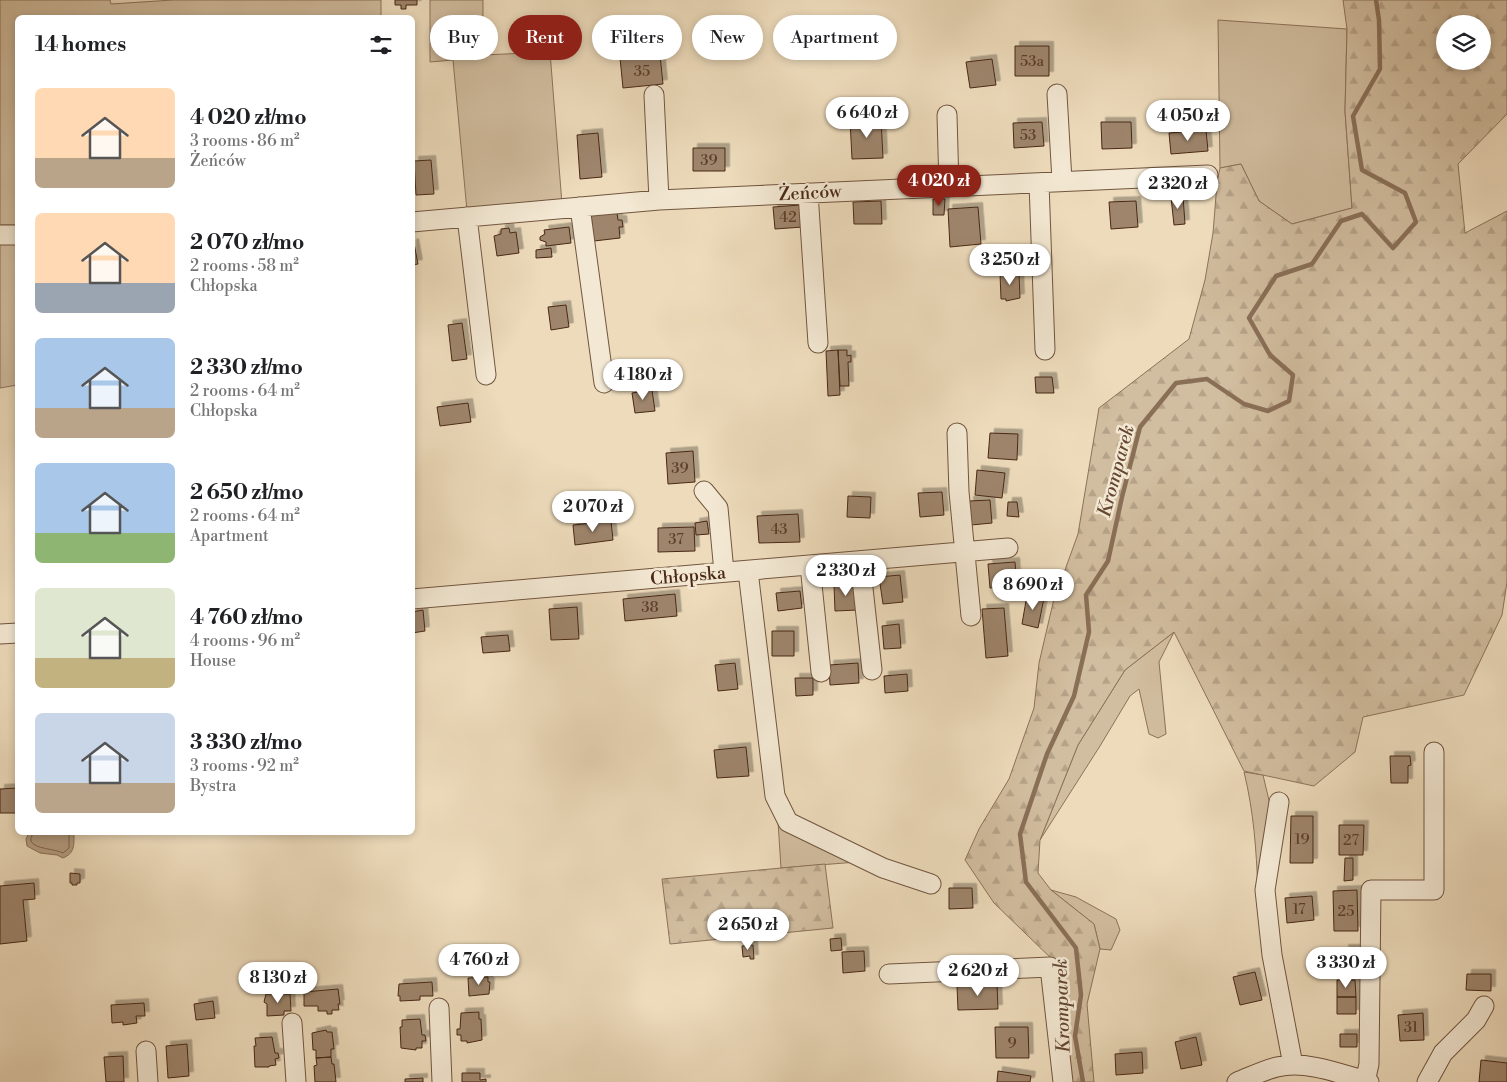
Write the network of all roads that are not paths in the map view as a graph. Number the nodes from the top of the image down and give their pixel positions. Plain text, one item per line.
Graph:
1 (1057, 94) dead end
2 (654, 95) dead end
3 (947, 114) dead end
4 (1208, 175) dead end
5 (1062, 182) junction
6 (1039, 183) junction
7 (949, 187) junction
8 (808, 193) junction
9 (659, 200) junction
10 (580, 207) junction
11 (467, 217) junction
12 (415, 222) edge
13 (0, 235) edge
14 (15, 235) edge
15 (818, 343) dead end
16 (1045, 350) dead end
17 (486, 375) dead end
18 (604, 383) dead end
19 (958, 432) dead end
20 (704, 491) dead end
21 (1008, 548) dead end
22 (964, 552) junction
23 (860, 561) junction
24 (810, 565) junction
25 (748, 571) junction
26 (724, 572) junction
27 (415, 599) edge
28 (971, 616) dead end
29 (15, 633) edge
30 (0, 634) edge
31 (872, 670) dead end
32 (821, 672) dead end
33 (1434, 752) dead end
34 (1279, 802) dead end
35 (931, 884) dead end
36 (888, 974) dead end
37 (1484, 1006) dead end
38 (439, 1008) dead end
39 (292, 1024) dead end
40 (146, 1051) dead end
41 (1293, 1065) junction
42 (148, 1082) edge
43 (296, 1082) edge
44 (442, 1082) edge
45 (1063, 1082) edge
46 (1237, 1082) edge
47 (1366, 1082) edge
48 (1427, 1082) edge

1 - 5 street
2 - 9 street
3 - 7 street
4 - 5 street, Żeńców
5 - 6 street, Żeńców
6 - 7 street, Żeńców
6 - 16 street
7 - 8 street, Żeńców
8 - 9 street, Żeńców
8 - 15 street
9 - 10 street, Żeńców
10 - 11 street, Żeńców
10 - 18 street
11 - 12 street, Żeńców
11 - 17 street
13 - 14 street
19 - 22 street
20 - 26 street
21 - 22 street, Chłopska
22 - 23 street, Chłopska
22 - 28 street
23 - 24 street, Chłopska
23 - 31 street
24 - 25 street, Chłopska
24 - 32 street
25 - 26 street, Chłopska
25 - 35 street
26 - 27 street, Chłopska
29 - 30 street
33 - 47 street
34 - 41 street
36 - 45 street
37 - 48 street
38 - 44 street
39 - 43 street
40 - 42 street
41 - 46 street
41 - 47 street

